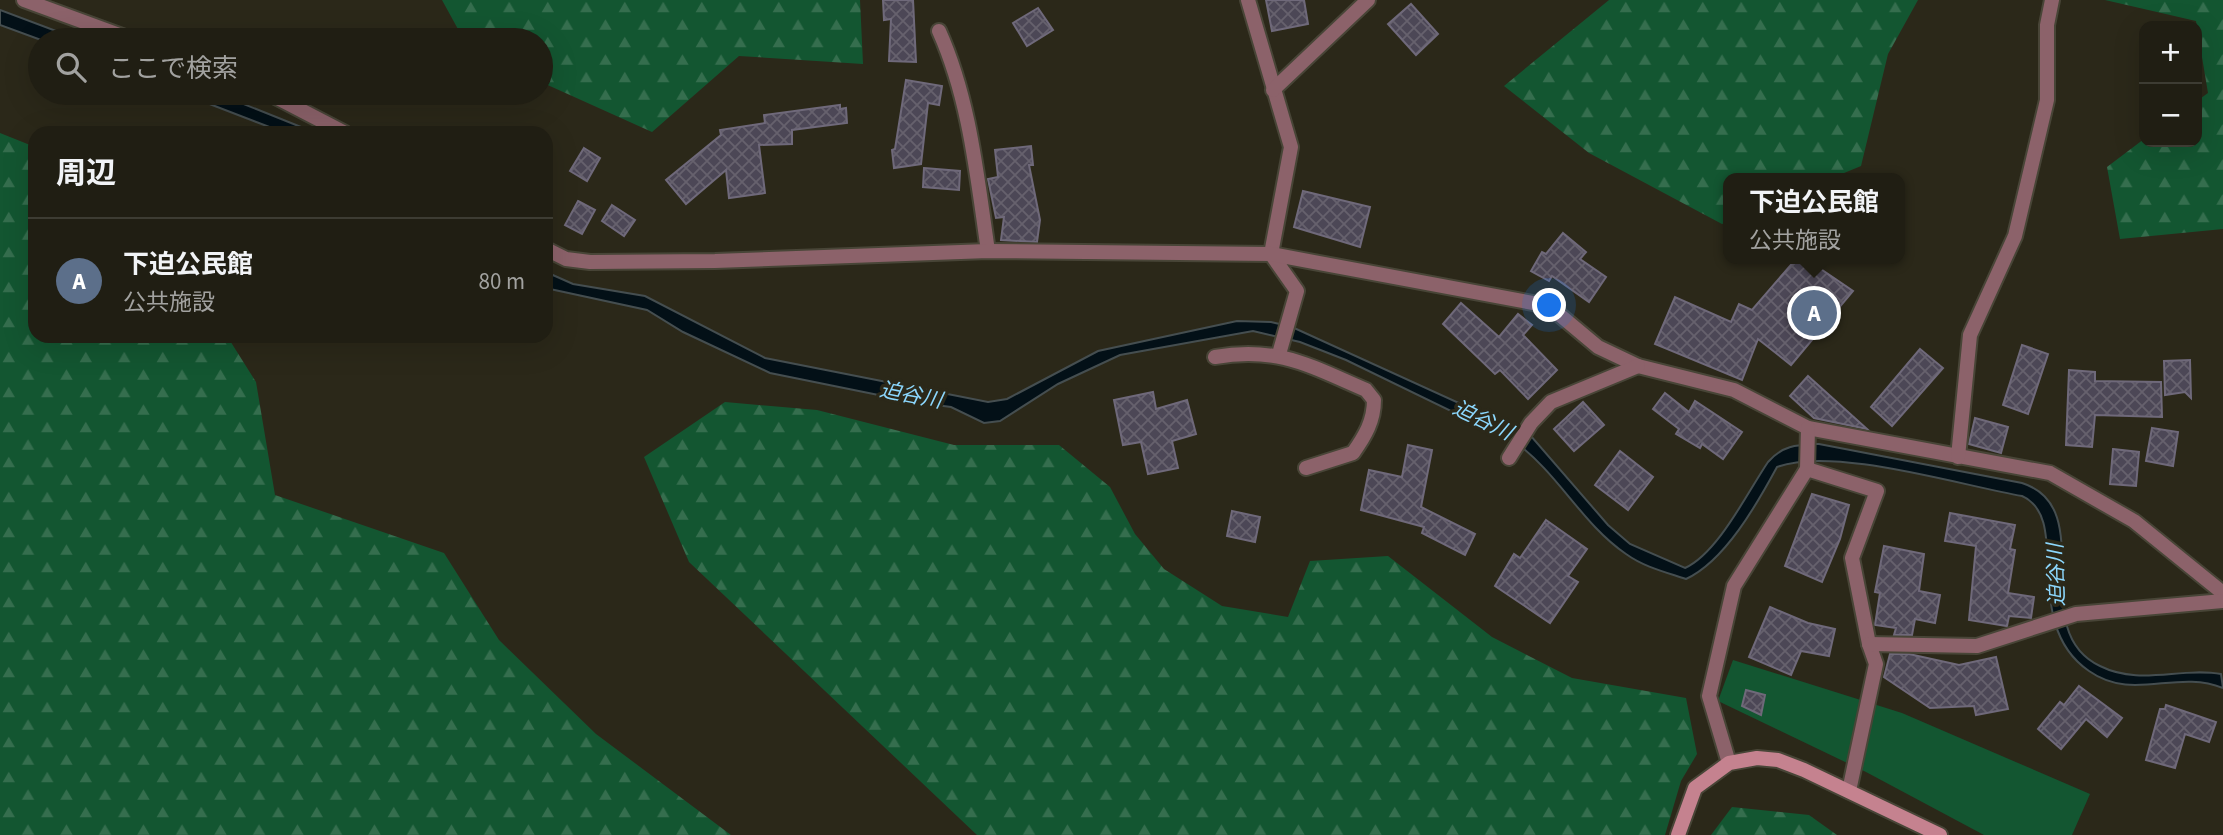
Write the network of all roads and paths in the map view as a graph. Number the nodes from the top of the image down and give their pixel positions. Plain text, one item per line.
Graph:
1 (24, 0) edge
2 (1248, 0) edge
3 (1368, 0) edge
4 (2052, 0) edge
5 (100, 28) edge
6 (939, 31) dead end
7 (1273, 90) junction
8 (291, 105) edge
9 (332, 126) edge
10 (988, 251) junction
11 (553, 252) edge
12 (1271, 254) junction
13 (1281, 350) junction
14 (1215, 357) dead end
15 (1638, 366) junction
16 (1808, 434) junction
17 (1512, 453) dead end
18 (1958, 457) junction
19 (1306, 468) dead end
20 (1807, 469) junction
21 (2223, 593) edge
22 (2223, 601) edge
23 (1869, 644) junction
24 (1729, 763) junction
25 (1849, 791) junction
26 (1678, 835) edge
27 (1940, 835) edge

1 - 5 street
2 - 7 street
3 - 7 street
4 - 18 street
6 - 10 street
7 - 12 street
8 - 9 street
10 - 11 street
10 - 12 street
12 - 13 street
12 - 15 street
13 - 14 street
13 - 19 street
15 - 16 street
15 - 17 street
16 - 18 street
16 - 20 street
18 - 21 street
20 - 23 street
20 - 24 street
22 - 23 street
23 - 25 street
24 - 25 street
24 - 26 street
25 - 27 street

